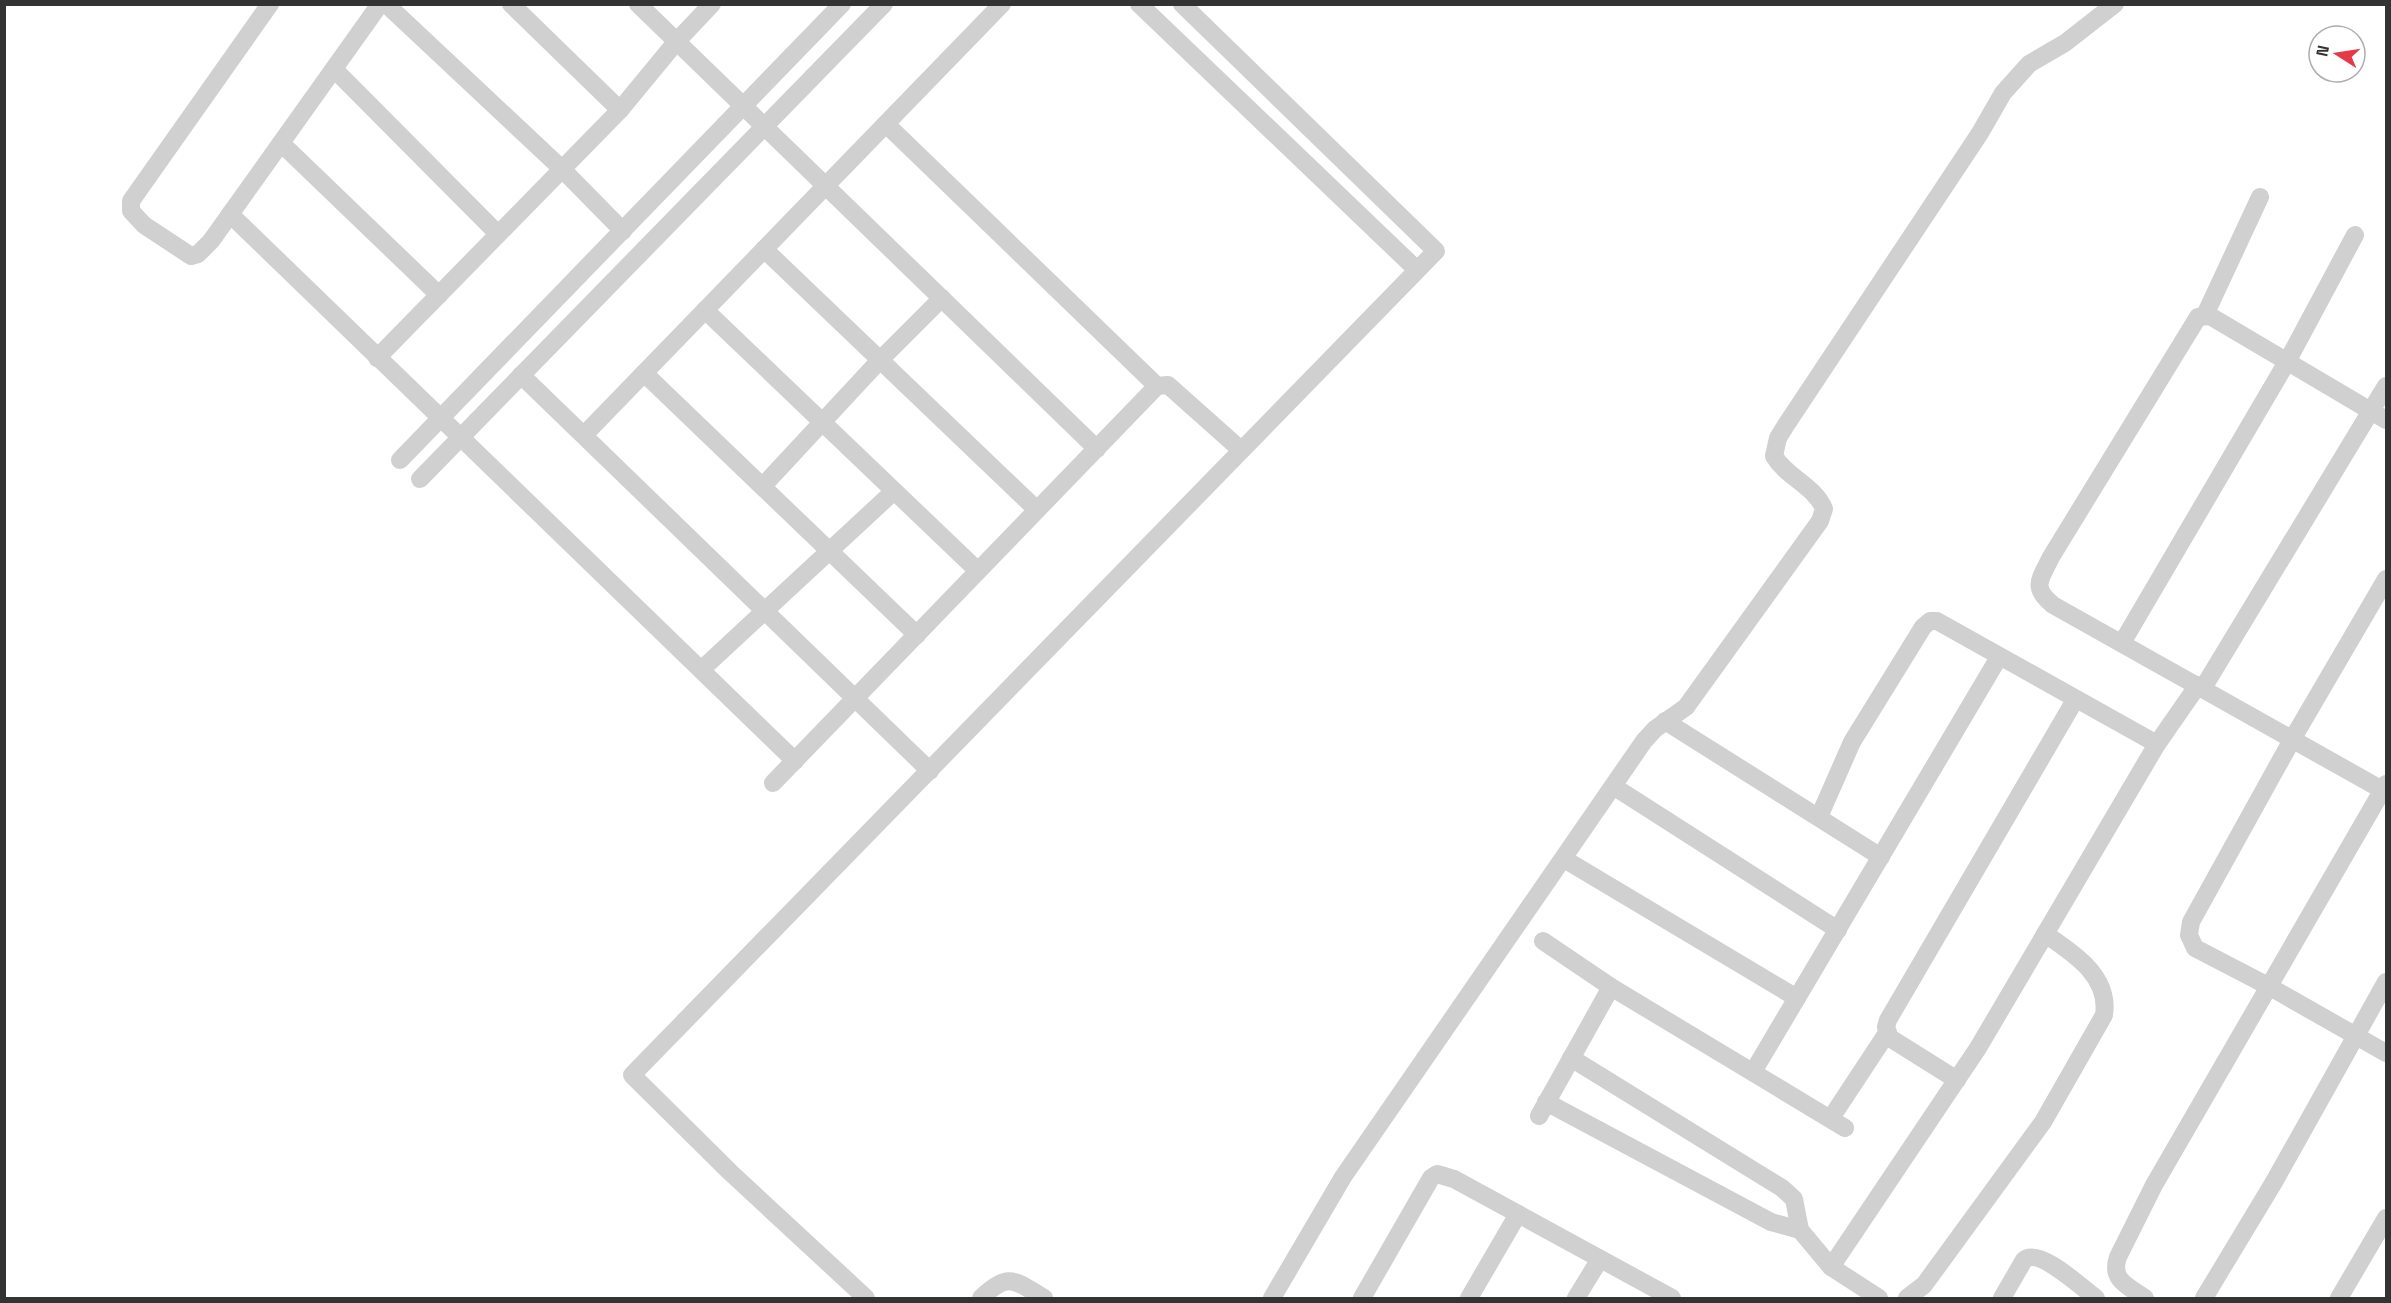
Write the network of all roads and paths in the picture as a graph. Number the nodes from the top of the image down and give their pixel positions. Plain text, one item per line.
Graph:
1 (270, 4) edge
2 (380, 4) edge
3 (386, 4) edge
4 (511, 4) edge
5 (638, 4) edge
6 (712, 4) edge
7 (842, 4) edge
8 (884, 4) edge
9 (1002, 4) edge
10 (1139, 4) edge
11 (1182, 4) edge
12 (2115, 4) edge
13 (676, 42) junction
14 (334, 69) junction
15 (744, 107) junction
16 (620, 110) junction
17 (886, 124) junction
18 (766, 127) junction
19 (281, 143) junction
20 (562, 169) junction
21 (826, 186) junction
22 (2260, 197) dead end
23 (230, 214) junction
24 (623, 231) junction
25 (498, 234) junction
26 (2355, 235) dead end
27 (764, 249) junction
28 (1416, 269) junction
29 (439, 295) junction
30 (942, 298) junction
31 (705, 310) junction
32 (2205, 315) junction
33 (377, 358) junction
34 (880, 360) junction
35 (2288, 360) junction
36 (644, 373) junction
37 (521, 375) junction
38 (1157, 386) junction
39 (2386, 386) edge
40 (2380, 415) edge
41 (440, 419) junction
42 (822, 422) junction
43 (585, 434) junction
44 (459, 438) junction
45 (1097, 448) junction
46 (1241, 450) junction
47 (400, 460) dead end
48 (420, 480) dead end
49 (762, 486) junction
50 (893, 492) junction
51 (1037, 510) junction
52 (829, 551) junction
53 (978, 571) junction
54 (2386, 579) edge
55 (766, 610) junction
56 (917, 634) junction
57 (2122, 643) junction
58 (1999, 657) junction
59 (700, 670) junction
60 (2200, 686) junction
61 (855, 698) junction
62 (2075, 700) junction
63 (1665, 721) junction
64 (2293, 738) junction
65 (2157, 744) junction
66 (795, 761) junction
67 (930, 771) junction
68 (773, 783) dead end
69 (1613, 786) junction
70 (2386, 789) edge
71 (1819, 817) junction
72 (1881, 857) junction
73 (1564, 859) junction
74 (1838, 930) junction
75 (2045, 934) junction
76 (1543, 941) dead end
77 (2386, 982) edge
78 (1611, 987) junction
79 (2271, 987) junction
80 (1797, 998) junction
81 (1887, 1033) junction
82 (2355, 1035) junction
83 (2386, 1053) edge
84 (1571, 1058) junction
85 (1753, 1072) junction
86 (1957, 1080) junction
87 (1518, 1214) junction
88 (2386, 1218) edge
89 (1800, 1230) junction
90 (1600, 1258) junction
91 (1831, 1267) junction
92 (866, 1299) edge
93 (981, 1299) edge
94 (1044, 1299) edge
95 (1272, 1299) edge
96 (1362, 1299) edge
97 (1469, 1299) edge
98 (1576, 1299) edge
99 (1672, 1299) edge
100 (1879, 1299) edge
101 (1907, 1299) edge
102 (2002, 1299) edge
103 (2096, 1299) edge
104 (2145, 1299) edge
105 (2204, 1299) edge
106 (2339, 1299) edge

1 - 23 street
2 - 14 street
3 - 20 street
4 - 16 street
5 - 13 street
6 - 13 street
7 - 15 street
8 - 18 street
9 - 17 street
10 - 28 street
11 - 28 street
12 - 63 street
13 - 15 street
13 - 16 street
14 - 19 street
14 - 25 street
15 - 18 street
15 - 24 street
16 - 20 street
17 - 21 street
17 - 38 street
18 - 21 street
18 - 37 street
19 - 23 street
19 - 29 street
20 - 24 street
20 - 25 street
21 - 27 street
21 - 30 street
22 - 32 street
23 - 33 street
24 - 41 street
25 - 29 street
26 - 35 street
27 - 31 street
27 - 34 street
28 - 46 street
29 - 33 street
30 - 34 street
30 - 45 street
31 - 36 street
31 - 42 street
32 - 35 street
32 - 57 street
33 - 41 street
34 - 42 street
34 - 51 street
35 - 40 street
35 - 57 street
36 - 43 street
36 - 49 street
37 - 43 street
37 - 44 street
38 - 45 street
38 - 46 street
39 - 40 street
40 - 60 street
41 - 44 street
41 - 47 street
42 - 49 street
42 - 50 street
43 - 55 street
44 - 48 street
44 - 59 street
45 - 51 street
46 - 67 street
49 - 52 street
50 - 52 street
50 - 53 street
51 - 53 street
52 - 55 street
52 - 56 street
53 - 56 street
54 - 64 street
55 - 59 street
55 - 61 street
56 - 61 street
57 - 60 street
58 - 62 street
58 - 71 street
58 - 72 street
59 - 66 street
60 - 64 street
60 - 65 street
61 - 66 street
61 - 67 street
62 - 65 street
62 - 81 street
63 - 69 street
63 - 71 street
64 - 70 street
64 - 79 street
65 - 75 street
66 - 68 street
67 - 92 street
69 - 73 street
69 - 74 street
70 - 79 street
71 - 72 street
72 - 74 street
73 - 80 street
73 - 95 street
74 - 80 street
75 - 86 street
75 - 101 street
76 - 78 street
77 - 82 street
78 - 84 street
78 - 85 street
79 - 82 street
79 - 104 street
80 - 85 street
81 - 85 street
81 - 86 street
82 - 83 street
82 - 105 street
84 - 89 street
84 - 89 street
86 - 91 street
87 - 90 street
87 - 96 street
87 - 97 street
88 - 106 street
89 - 91 street
90 - 98 street
90 - 99 street
91 - 100 street
93 - 94 street
102 - 103 street

